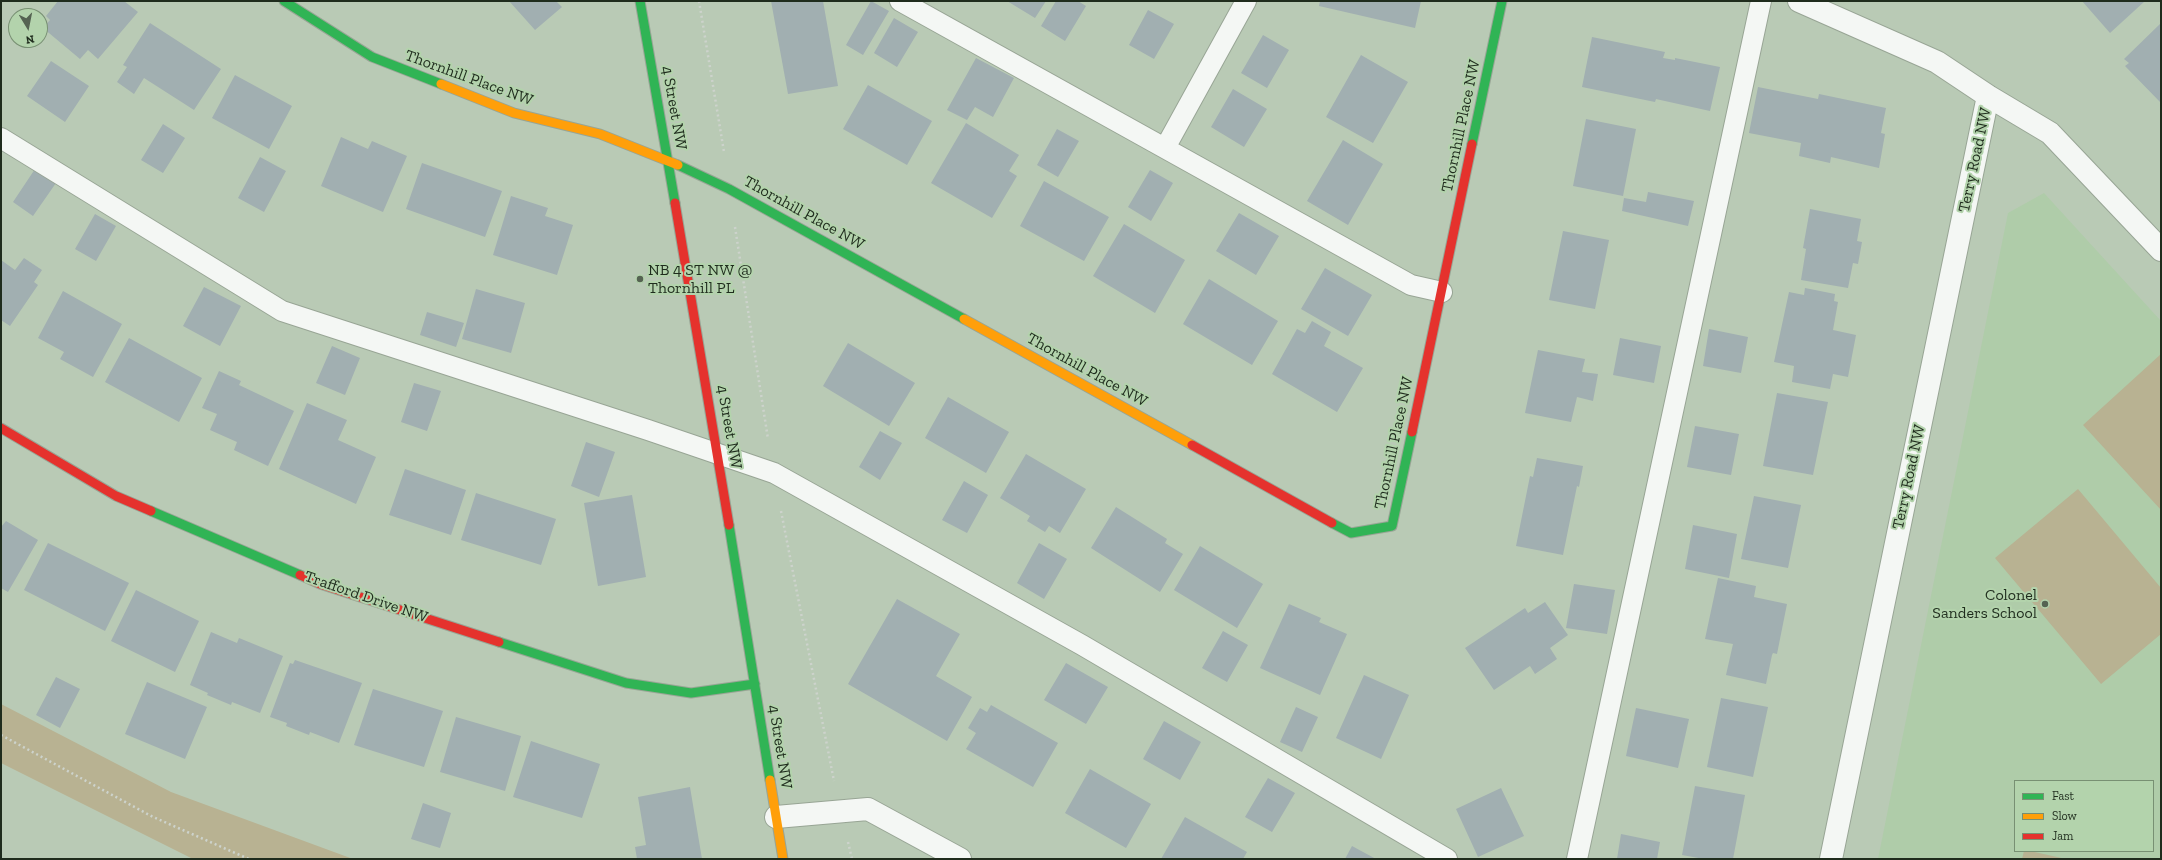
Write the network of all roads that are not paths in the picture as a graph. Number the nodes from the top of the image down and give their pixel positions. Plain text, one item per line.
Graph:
1 (284, 1) edge
2 (640, 1) edge
3 (900, 1) edge
4 (1246, 1) edge
5 (1502, 1) edge
6 (1761, 1) edge
7 (1799, 1) edge
8 (1988, 96) junction
9 (1, 138) edge
10 (1165, 148) junction
11 (668, 160) junction
12 (2161, 250) edge
13 (1442, 292) junction
14 (1, 428) edge
15 (718, 455) junction
16 (755, 684) junction
17 (776, 817) junction
18 (783, 859) edge
19 (960, 859) edge
20 (1447, 859) edge
21 (1577, 859) edge
22 (1831, 859) edge

1 - 11 street, Thornhill Place NW
2 - 11 street, 4 Street NW
3 - 10 lane
4 - 10 lane
5 - 13 street, Thornhill Place NW
6 - 21 lane
7 - 8 street
8 - 12 street
8 - 22 street, Terry Road NW
9 - 15 lane
10 - 13 lane
11 - 13 street, Thornhill Place NW
11 - 15 street, 4 Street NW
14 - 16 street, Trafford Drive NW
15 - 16 street, 4 Street NW
15 - 20 lane
16 - 17 street, 4 Street NW
17 - 18 street, 4 Street NW
17 - 19 street

